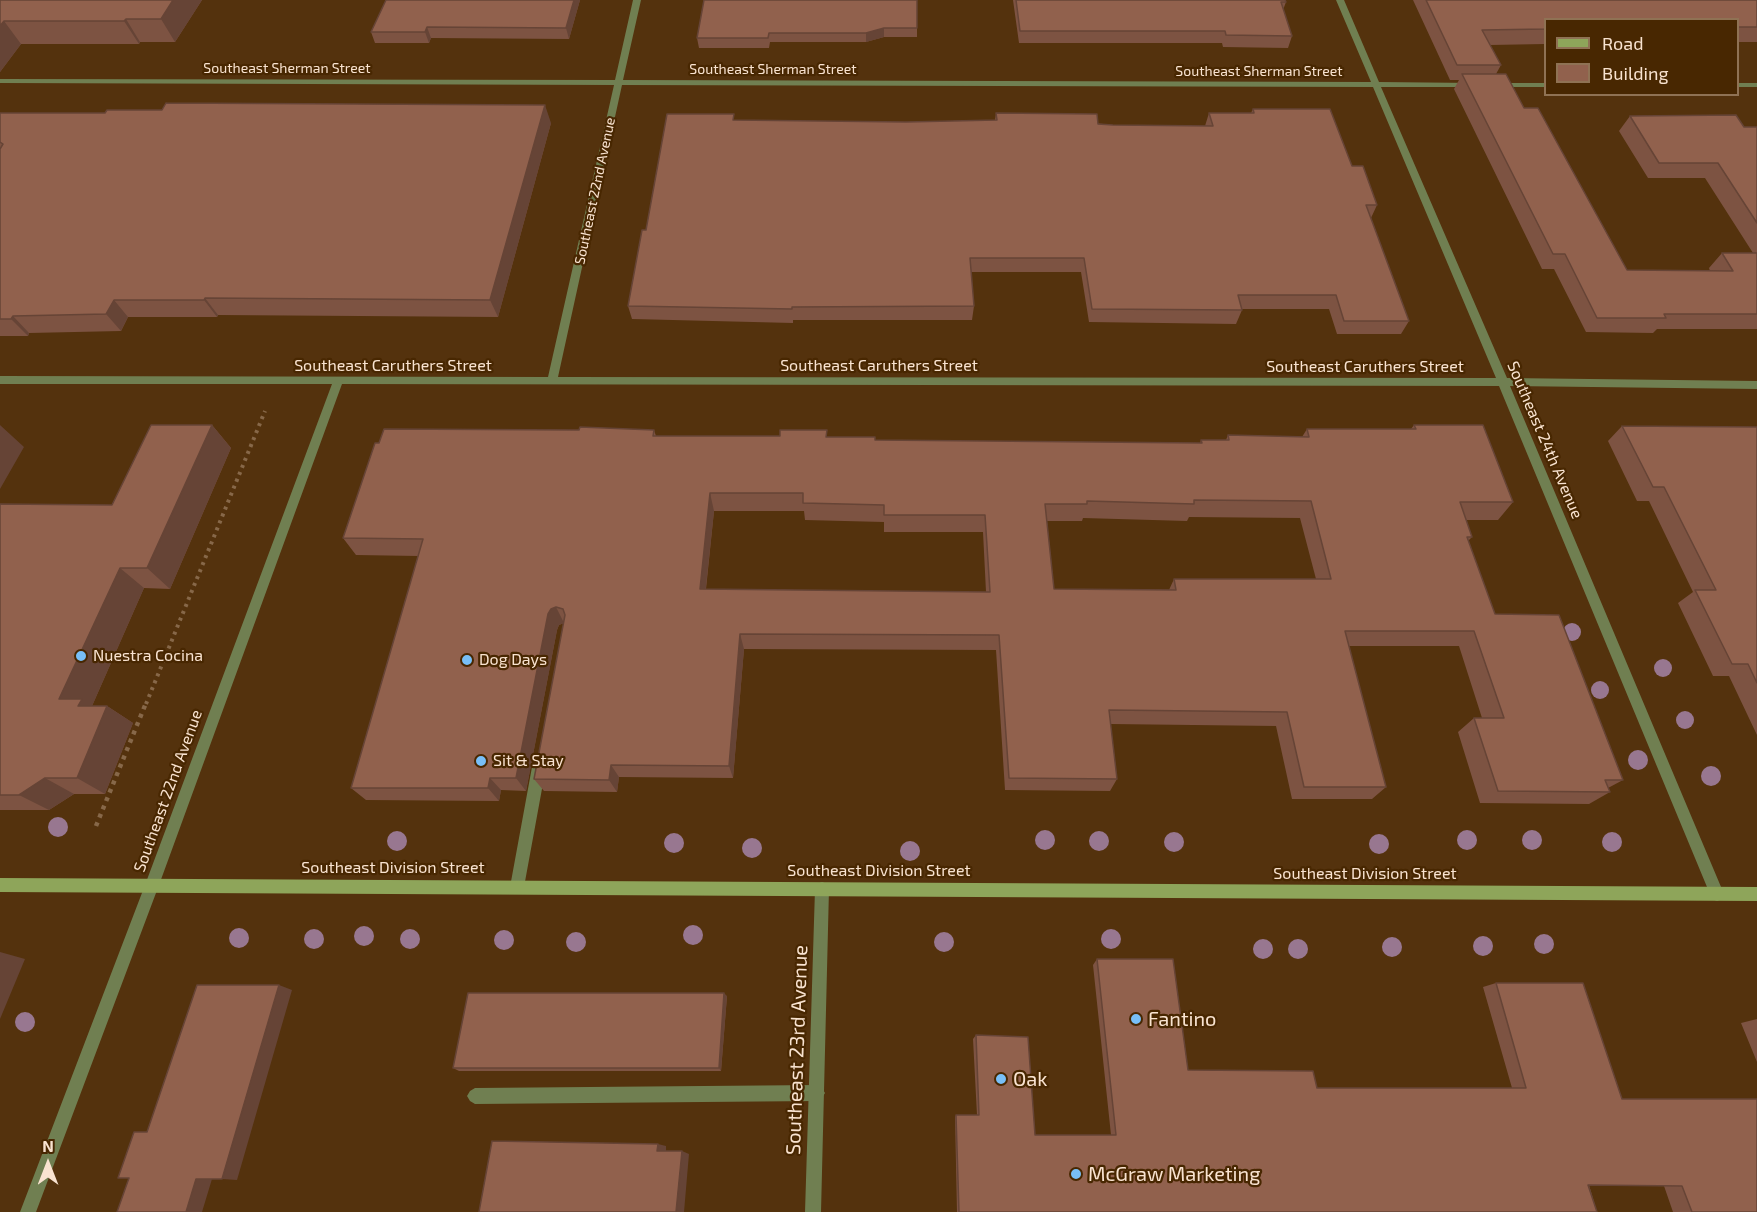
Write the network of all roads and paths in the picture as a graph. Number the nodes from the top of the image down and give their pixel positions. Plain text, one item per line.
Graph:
1 (637, 0) edge
2 (1340, 0) edge
3 (0, 81) edge
4 (619, 82) junction
5 (1376, 85) junction
6 (1478, 85) edge
7 (1489, 85) edge
8 (1544, 85) edge
9 (1739, 85) edge
10 (1757, 85) edge
11 (0, 380) edge
12 (338, 381) junction
13 (552, 381) junction
14 (1503, 382) junction
15 (1757, 385) edge
16 (254, 409) dead end
17 (542, 754) edge
18 (96, 826) dead end
19 (0, 885) edge
20 (152, 885) junction
21 (517, 887) junction
22 (822, 889) junction
23 (1717, 894) junction
24 (1757, 894) edge
25 (817, 1093) junction
26 (475, 1096) dead end
27 (28, 1212) edge
28 (813, 1212) edge

1 - 4 street, Southeast 22nd Avenue
2 - 5 street, Southeast 24th Avenue
3 - 4 street, Southeast Sherman Street
4 - 5 street, Southeast Sherman Street
4 - 13 street, Southeast 22nd Avenue
5 - 6 street, Southeast Sherman Street
5 - 14 street, Southeast 24th Avenue
7 - 8 street
9 - 10 street
11 - 12 street, Southeast Caruthers Street
12 - 13 street, Southeast Caruthers Street
12 - 20 street, Southeast 22nd Avenue
13 - 14 street, Southeast Caruthers Street
14 - 15 street, Southeast Caruthers Street
14 - 23 street, Southeast 24th Avenue
16 - 18 path
17 - 21 street
19 - 20 main road, Southeast Division Street
20 - 21 main road, Southeast Division Street
20 - 27 street, Southeast 22nd Avenue
21 - 22 main road, Southeast Division Street
22 - 23 main road, Southeast Division Street
22 - 25 street, Southeast 23rd Avenue
23 - 24 main road, Southeast Division Street
25 - 26 street
25 - 28 street, Southeast 23rd Avenue

